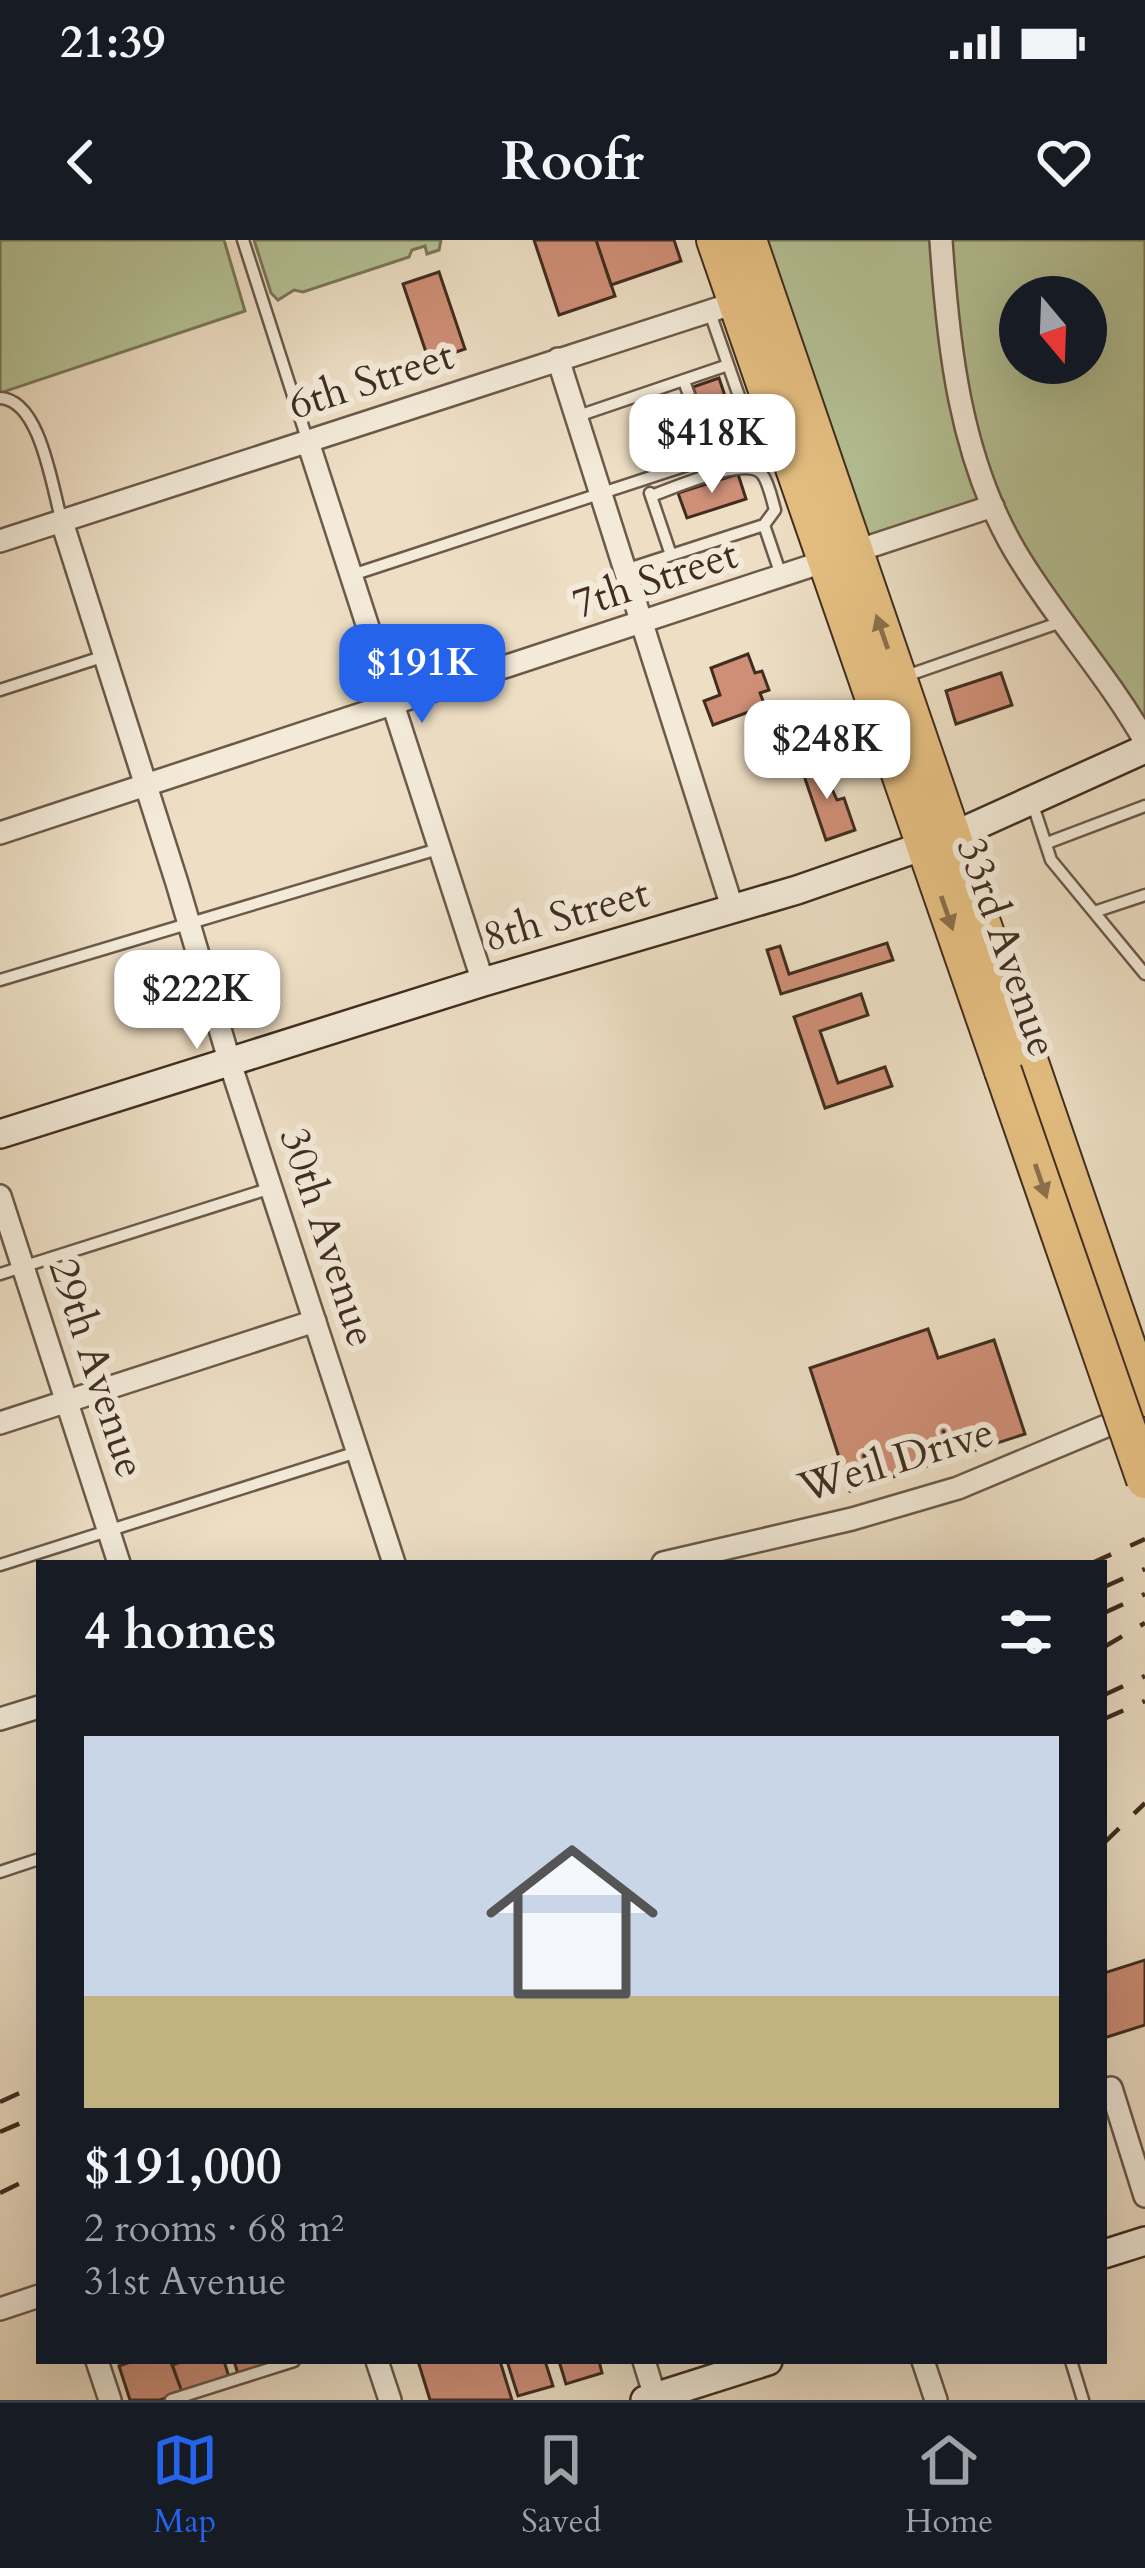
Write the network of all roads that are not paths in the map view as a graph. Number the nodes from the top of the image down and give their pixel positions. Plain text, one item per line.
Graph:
1 (243, 240) edge
2 (715, 240) edge
3 (748, 240) edge
4 (941, 240) edge
5 (737, 301) junction
6 (558, 359) junction
7 (728, 365) junction
8 (684, 381) junction
9 (0, 398) edge
10 (576, 417) junction
11 (760, 441) junction
12 (308, 442) junction
13 (711, 457) junction
14 (753, 468) junction
15 (645, 478) junction
16 (600, 493) junction
17 (651, 496) junction
18 (993, 506) junction
19 (62, 522) junction
20 (764, 525) junction
21 (0, 542) edge
22 (671, 555) junction
23 (841, 559) junction
24 (624, 571) junction
25 (352, 575) junction
26 (782, 578) junction
27 (1064, 621) junction
28 (642, 625) junction
29 (105, 656) junction
30 (898, 679) junction
31 (0, 691) edge
32 (392, 706) junction
33 (1145, 745) edge
34 (146, 786) junction
35 (1031, 798) junction
36 (1145, 806) edge
37 (0, 833) edge
38 (939, 840) junction
39 (1046, 843) junction
40 (439, 849) junction
41 (1145, 895) edge
42 (733, 910) junction
43 (1094, 912) junction
44 (190, 926) junction
45 (1145, 974) edge
46 (0, 980) edge
47 (483, 982) junction
48 (230, 1063) junction
49 (1016, 1066) junction
50 (0, 1134) edge
51 (272, 1187) junction
52 (0, 1196) edge
53 (22, 1267) junction
54 (0, 1274) edge
55 (315, 1321) junction
56 (1145, 1399) edge
57 (67, 1402) junction
58 (1145, 1409) edge
59 (0, 1423) edge
60 (357, 1452) junction
61 (1145, 1480) edge
62 (109, 1531) junction
63 (118, 1560) edge
64 (393, 1560) edge
65 (676, 1560) edge
66 (0, 1565) edge
67 (36, 1708) edge
68 (0, 1719) edge
69 (36, 1859) edge
70 (0, 1872) edge
71 (1107, 2089) edge
72 (1145, 2196) edge
73 (1145, 2241) edge
74 (1107, 2253) edge
75 (36, 2297) edge
76 (0, 2309) edge
77 (98, 2364) edge
78 (285, 2364) edge
79 (378, 2364) edge
80 (645, 2364) edge
81 (759, 2364) edge
82 (923, 2364) edge
83 (1072, 2364) edge
84 (652, 2399) edge
85 (110, 2400) edge
86 (171, 2400) edge
87 (390, 2400) edge
88 (936, 2400) edge
89 (1083, 2400) edge

1 - 12 lane
2 - 5 highway, 33rd Avenue
3 - 5 highway, 33rd Avenue
4 - 18 street
5 - 6 street, 6th Street
5 - 7 lane
5 - 11 highway, 33rd Avenue
5 - 23 highway, 33rd Avenue
6 - 10 street
6 - 12 street, 6th Street
7 - 8 lane
7 - 11 lane
8 - 10 lane
8 - 13 lane
9 - 19 lane
10 - 16 street
11 - 13 lane
11 - 14 lane
11 - 23 highway, 33rd Avenue
12 - 19 street, 6th Street
12 - 25 street
13 - 15 lane
14 - 17 lane
14 - 20 lane
15 - 16 lane
15 - 17 lane
16 - 24 street
16 - 25 lane
17 - 22 lane
18 - 23 street, 7th Street
18 - 27 street
19 - 21 street, 6th Street
19 - 29 street, 30th Avenue
20 - 22 lane
20 - 26 lane
22 - 24 lane
23 - 26 street, 7th Street
30 -> 23 highway, 33rd Avenue
23 - 38 highway, 33rd Avenue
24 - 28 street
25 - 32 street
26 - 28 street, 7th Street
27 - 30 lane
27 - 33 street
28 - 32 street, 7th Street
28 - 42 street
29 - 31 lane
29 - 34 street, 30th Avenue
30 - 38 highway, 33rd Avenue
32 - 34 street, 7th Street
32 - 40 street
33 - 35 main road, 8th Street
34 - 37 street, 7th Street
34 - 44 street, 30th Avenue
35 - 38 main road, 8th Street
35 - 39 lane
36 - 39 lane
38 - 42 main road, 8th Street
38 - 49 highway, 33rd Avenue
39 - 43 lane
40 - 44 lane
40 - 47 street
41 - 43 lane
42 - 47 main road, 8th Street
43 - 45 lane
44 - 46 lane
44 - 48 street, 30th Avenue
47 - 48 main road, 8th Street
48 - 50 main road, 8th Street
48 - 51 street, 30th Avenue
49 - 56 highway, 33rd Avenue
49 -> 61 highway, 33rd Avenue, bridge
51 - 53 lane
51 - 55 street, 30th Avenue
52 - 53 street, 29th Avenue
53 - 54 lane
53 - 57 street, 29th Avenue
55 - 57 street
55 - 60 street, 30th Avenue
57 - 59 street
57 - 62 street, 29th Avenue
58 - 65 street, Weil Drive
60 - 62 lane
60 - 64 street, 30th Avenue
62 - 63 street, 29th Avenue
62 - 66 lane
67 - 68 street
69 - 70 lane
71 - 72 street
73 - 74 main road
75 - 76 street
77 - 85 street
78 - 86 lane
79 - 87 street
80 - 84 street
81 - 84 main road
82 - 88 street
83 - 89 lane

